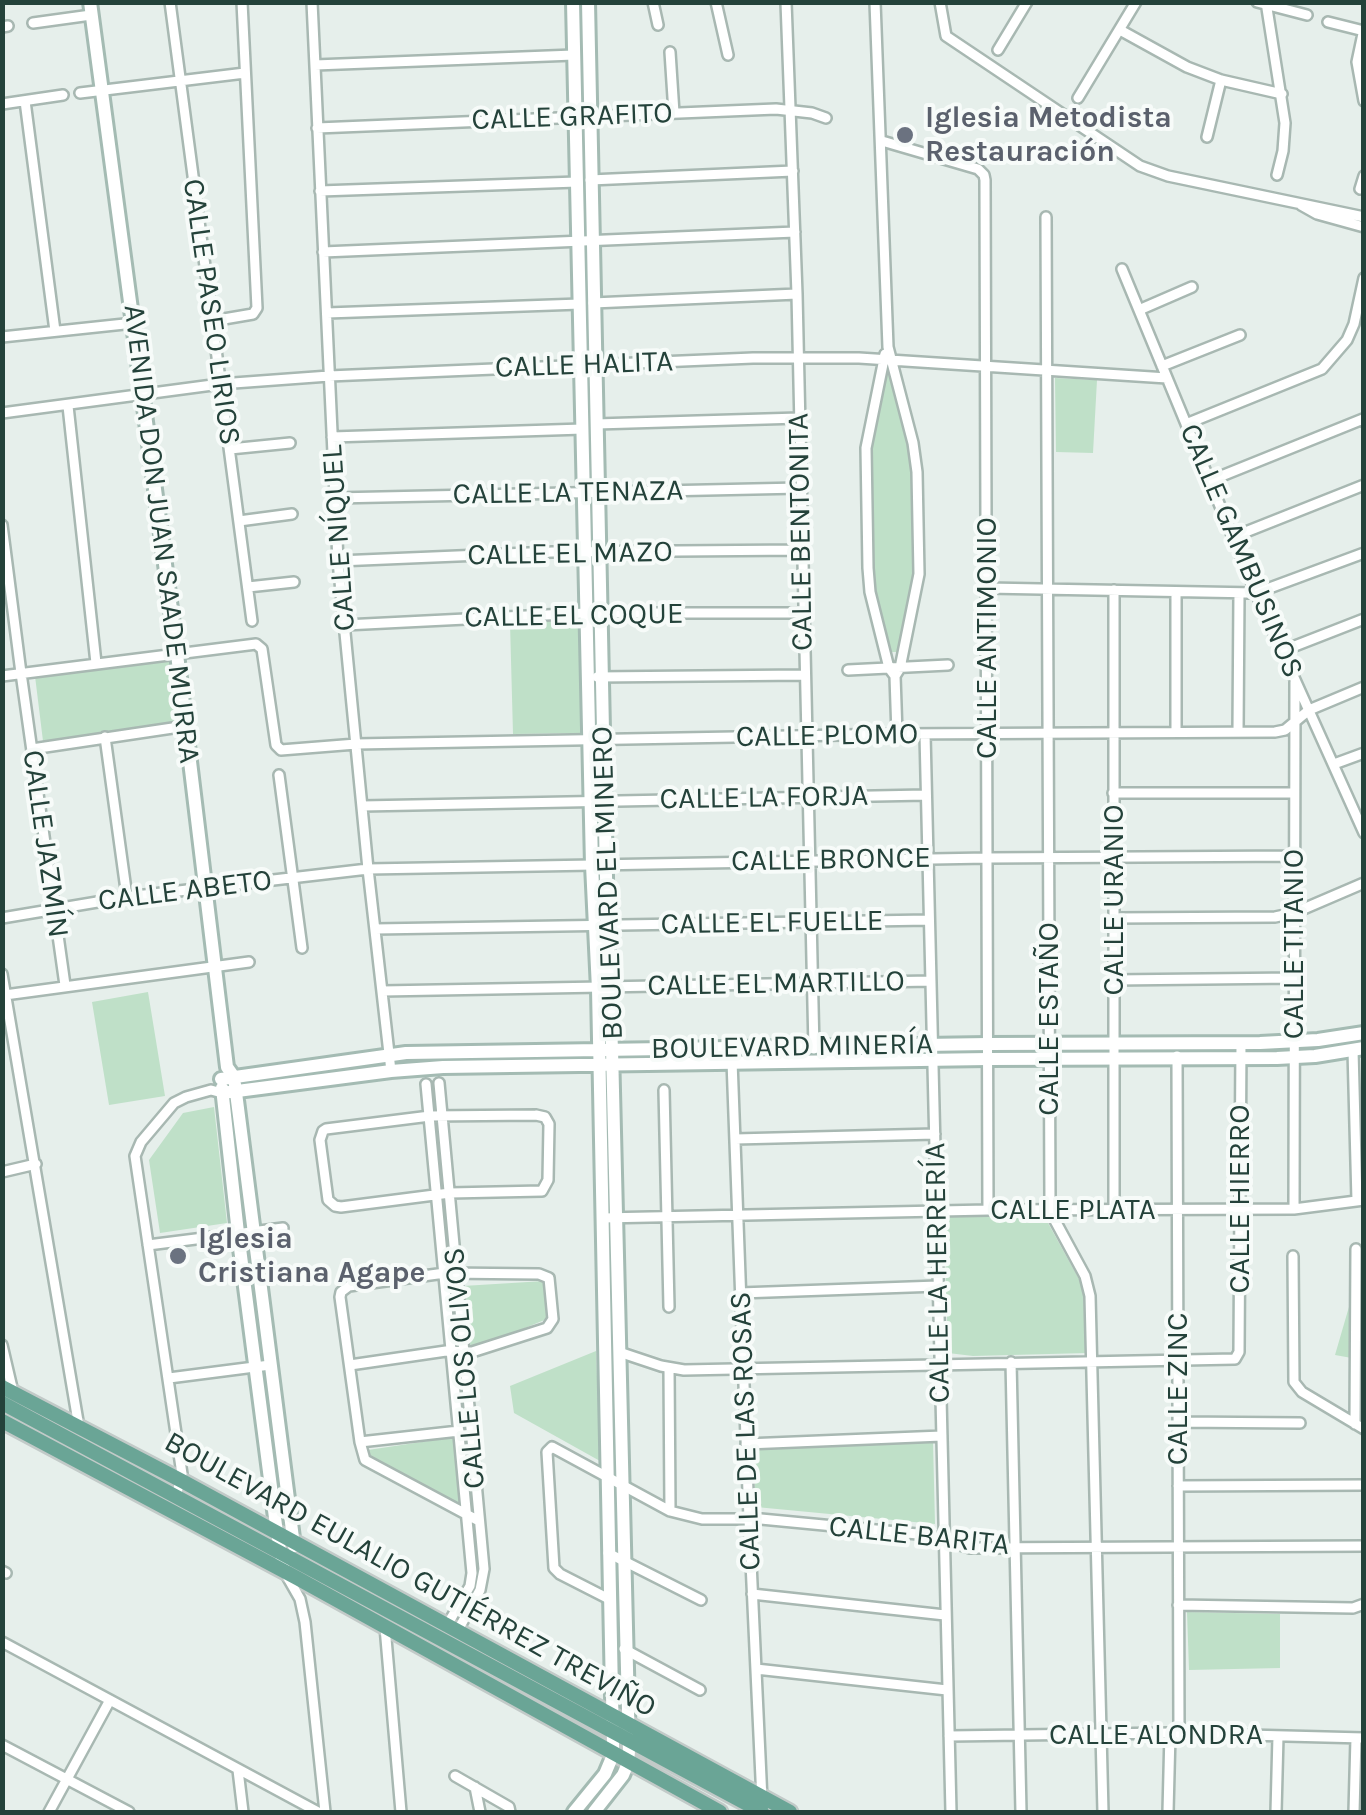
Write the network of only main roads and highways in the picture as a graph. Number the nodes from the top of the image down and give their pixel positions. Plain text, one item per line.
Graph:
1 (6, 1394) edge
2 (2, 1421) edge
3 (448, 1635) junction
4 (762, 1808) edge
5 (720, 1812) edge
6 (790, 1812) edge

1 - 3 main road, BOULEVARD EULALIO GUTIÉRREZ TREVIÑO
1 - 3 main road, BOULEVARD EULALIO GUTIÉRREZ TREVIÑO
2 - 5 main road, BOULEVARD EULALIO GUTIÉRREZ TREVIÑO
3 - 4 main road, BOULEVARD EULALIO GUTIÉRREZ TREVIÑO
4 - 6 main road, BOULEVARD EULALIO GUTIÉRREZ TREVIÑO

